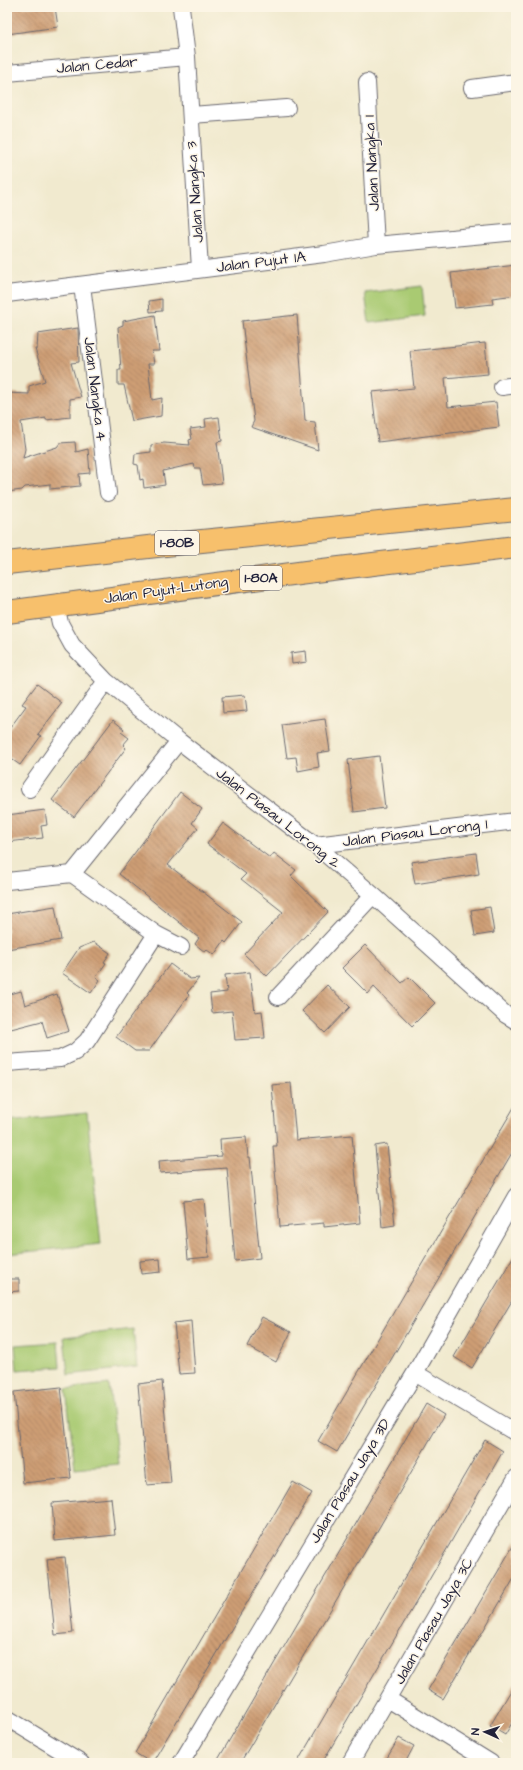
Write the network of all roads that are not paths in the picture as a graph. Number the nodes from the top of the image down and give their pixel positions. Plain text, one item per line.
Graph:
1 (181, 7) edge
2 (187, 57) junction
3 (7, 73) edge
4 (367, 82) dead end
5 (516, 82) edge
6 (472, 88) dead end
7 (288, 108) dead end
8 (191, 115) junction
9 (516, 232) edge
10 (376, 245) junction
11 (200, 270) junction
12 (82, 285) junction
13 (7, 294) edge
14 (108, 493) dead end
15 (516, 509) edge
16 (516, 547) edge
17 (7, 563) edge
18 (56, 605) junction
19 (7, 612) edge
20 (106, 681) junction
21 (179, 742) junction
22 (29, 788) dead end
23 (516, 822) edge
24 (315, 845) junction
25 (72, 874) junction
26 (7, 881) edge
27 (373, 895) junction
28 (156, 934) junction
29 (181, 947) dead end
30 (278, 997) dead end
31 (516, 1021) edge
32 (7, 1063) edge
33 (516, 1196) edge
34 (415, 1373) junction
35 (516, 1433) edge
36 (516, 1478) edge
37 (388, 1699) junction
38 (7, 1718) edge
39 (79, 1762) edge
40 (181, 1763) edge
41 (350, 1763) edge
42 (491, 1763) edge

1 - 2 street, Jalan Nangka 3
2 - 3 street, Jalan Cedar
2 - 8 street, Jalan Nangka 3
4 - 10 street, Jalan Nangka 1
5 - 6 street
7 - 8 street
8 - 11 street, Jalan Nangka 3
9 - 10 street, Jalan Pujut 1A
10 - 11 street, Jalan Pujut 1A
11 - 12 street, Jalan Pujut 1A
12 - 13 street, Jalan Pujut 1A
12 - 14 street, Jalan Nangka 4
15 - 17 highway, 1-80B
16 - 18 highway, Jalan Pujut-Lutong / 1-80A
18 - 19 highway, Jalan Pujut-Lutong / 1-80A
18 - 20 street, Jalan Piasau Lorong 2
20 - 21 street, Jalan Piasau Lorong 2
20 - 22 street
21 - 24 street, Jalan Piasau Lorong 2
21 - 25 street
23 - 24 street, Jalan Piasau Lorong 1
24 - 27 street, Jalan Piasau Lorong 2
25 - 26 street
25 - 28 street
27 - 30 street
27 - 31 street, Jalan Piasau Lorong 2
28 - 29 street
28 - 32 street
33 - 34 street, Jalan Piasau Jaya 3D
34 - 35 street
34 - 40 street, Jalan Piasau Jaya 3D
36 - 37 street, Jalan Piasau Jaya 3C
37 - 41 street, Jalan Piasau Jaya 3C
37 - 42 street
38 - 39 street

